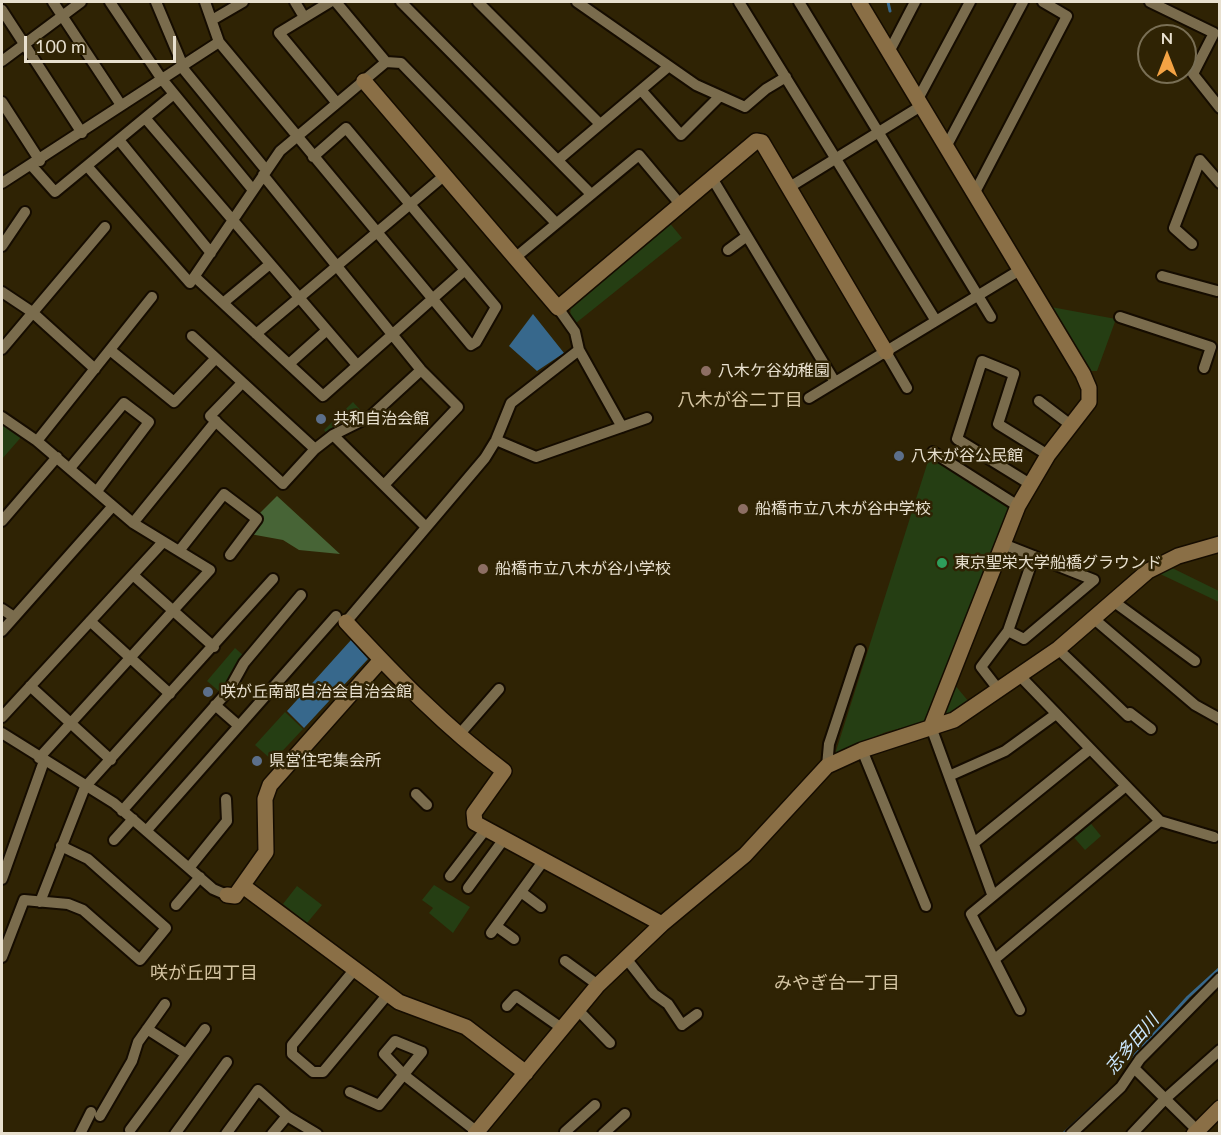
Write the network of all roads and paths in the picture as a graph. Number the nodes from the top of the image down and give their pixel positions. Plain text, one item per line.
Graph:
1 (53, 2) edge
2 (81, 2) edge
3 (110, 2) edge
4 (156, 2) edge
5 (205, 2) edge
6 (243, 2) edge
7 (295, 2) edge
8 (330, 2) edge
9 (336, 2) edge
10 (401, 2) edge
11 (478, 2) edge
12 (577, 2) edge
13 (739, 2) edge
14 (799, 2) edge
15 (859, 2) edge
16 (915, 2) edge
17 (970, 2) edge
18 (1023, 2) edge
19 (1043, 2) edge
20 (1150, 2) edge
21 (2, 10) edge
22 (62, 15) junction
23 (304, 17) junction
24 (212, 20) junction
25 (219, 42) junction
26 (24, 44) junction
27 (889, 52) junction
28 (2, 61) edge
29 (386, 62) junction
30 (183, 63) junction
31 (668, 67) junction
32 (786, 77) junction
33 (161, 78) junction
34 (364, 81) junction
35 (641, 90) junction
36 (174, 94) junction
37 (719, 97) junction
38 (2, 102) edge
39 (336, 102) junction
40 (920, 102) junction
41 (121, 105) junction
42 (1220, 108) edge
43 (146, 119) junction
44 (600, 124) junction
45 (879, 132) junction
46 (82, 133) junction
47 (295, 136) junction
48 (119, 140) junction
49 (946, 147) junction
50 (313, 157) junction
51 (836, 158) junction
52 (558, 160) junction
53 (36, 163) junction
54 (87, 166) junction
55 (264, 173) junction
56 (445, 175) junction
57 (712, 178) junction
58 (2, 183) edge
59 (1220, 183) edge
60 (788, 188) junction
61 (253, 189) junction
62 (591, 194) junction
63 (975, 194) junction
64 (411, 204) junction
65 (680, 204) junction
66 (25, 212) dead end
67 (232, 220) junction
68 (556, 223) junction
69 (105, 227) dead end
70 (376, 233) junction
71 (747, 236) junction
72 (1192, 244) dead end
73 (2, 246) edge
74 (728, 250) dead end
75 (211, 253) junction
76 (516, 257) junction
77 (270, 264) junction
78 (338, 265) junction
79 (465, 270) junction
80 (1020, 270) junction
81 (1162, 276) dead end
82 (195, 277) junction
83 (1217, 291) dead end
84 (2, 292) edge
85 (978, 296) junction
86 (152, 297) dead end
87 (299, 298) junction
88 (432, 298) junction
89 (224, 303) junction
90 (558, 308) junction
91 (32, 312) junction
92 (991, 317) dead end
93 (1120, 317) dead end
94 (936, 321) junction
95 (327, 330) junction
96 (393, 333) junction
97 (256, 334) junction
98 (192, 336) dead end
99 (2, 349) edge
100 (110, 350) junction
101 (579, 350) junction
102 (886, 352) junction
103 (216, 358) junction
104 (289, 364) junction
105 (357, 365) junction
106 (95, 369) junction
107 (1204, 369) dead end
108 (421, 370) junction
109 (835, 382) junction
110 (242, 383) junction
111 (907, 388) dead end
112 (809, 398) dead end
113 (1039, 401) dead end
114 (2, 417) edge
115 (647, 418) dead end
116 (216, 421) junction
117 (1072, 426) junction
118 (622, 428) junction
119 (333, 435) junction
120 (496, 440) junction
121 (37, 441) junction
122 (315, 449) junction
123 (933, 452) dead end
124 (1048, 455) junction
125 (57, 458) junction
126 (70, 468) junction
127 (1030, 484) junction
128 (384, 485) junction
129 (97, 491) junction
130 (1018, 506) junction
131 (112, 507) junction
132 (2, 520) edge
133 (133, 522) junction
134 (426, 527) junction
135 (163, 542) junction
136 (1003, 544) junction
137 (1220, 544) edge
138 (179, 551) junction
139 (230, 555) dead end
140 (1034, 556) junction
141 (133, 575) junction
142 (273, 579) dead end
143 (301, 595) dead end
144 (1113, 601) junction
145 (2, 609) edge
146 (175, 612) junction
147 (14, 617) junction
148 (1093, 618) junction
149 (341, 619) junction
150 (90, 621) junction
151 (2, 631) edge
152 (1008, 631) junction
153 (214, 647) junction
154 (1058, 649) junction
155 (860, 650) dead end
156 (131, 658) junction
157 (381, 660) junction
158 (1195, 661) dead end
159 (1020, 676) junction
160 (30, 686) junction
161 (499, 688) dead end
162 (998, 689) junction
163 (170, 694) junction
164 (215, 705) junction
165 (1056, 714) junction
166 (2, 717) edge
167 (1220, 719) edge
168 (70, 724) junction
169 (239, 726) junction
170 (931, 727) junction
171 (1151, 729) dead end
172 (2, 733) edge
173 (458, 735) junction
174 (1090, 749) junction
175 (862, 750) junction
176 (42, 760) junction
177 (111, 760) junction
178 (827, 766) junction
179 (949, 776) junction
180 (1126, 786) junction
181 (85, 787) junction
182 (416, 794) dead end
183 (226, 799) dead end
184 (427, 805) dead end
185 (122, 810) junction
186 (133, 819) junction
187 (1160, 821) junction
188 (486, 829) junction
189 (147, 830) junction
190 (1214, 837) dead end
191 (504, 839) junction
192 (114, 840) dead end
193 (974, 843) junction
194 (61, 846) junction
195 (544, 860) junction
196 (189, 868) junction
197 (450, 876) dead end
198 (200, 877) junction
199 (2, 879) edge
200 (243, 885) junction
201 (468, 888) dead end
202 (521, 892) junction
203 (993, 894) junction
204 (227, 896) joint
205 (39, 902) junction
206 (176, 905) dead end
207 (926, 906) dead end
208 (541, 907) dead end
209 (662, 924) junction
210 (514, 939) dead end
211 (2, 957) edge
212 (625, 957) junction
213 (995, 959) junction
214 (565, 961) dead end
215 (355, 969) junction
216 (1220, 978) edge
217 (598, 985) junction
218 (388, 994) junction
219 (165, 1004) dead end
220 (507, 1006) dead end
221 (578, 1010) junction
222 (1020, 1010) dead end
223 (697, 1014) dead end
224 (147, 1029) junction
225 (206, 1029) dead end
226 (562, 1029) junction
227 (610, 1043) dead end
228 (1220, 1050) edge
229 (186, 1054) junction
230 (227, 1062) dead end
231 (1135, 1069) junction
232 (526, 1073) junction
233 (350, 1092) dead end
234 (1165, 1099) junction
235 (595, 1105) dead end
236 (1220, 1108) edge
237 (625, 1114) dead end
238 (287, 1116) junction
239 (130, 1130) dead end
240 (475, 1132) edge
241 (565, 1132) dead end
242 (1196, 1132) edge
243 (80, 1134) edge
244 (175, 1134) edge
245 (226, 1134) edge
246 (272, 1134) edge
247 (317, 1134) edge
248 (603, 1134) edge
249 (1071, 1134) edge
250 (1132, 1134) edge

1 - 22 street
2 - 22 street
3 - 33 street
4 - 30 street
5 - 24 street
6 - 24 street
7 - 23 street
8 - 23 street
9 - 29 street
10 - 52 street
11 - 44 street
12 - 31 street
13 - 32 street
14 - 45 street
15 - 27 street
16 - 27 street
17 - 40 street
18 - 49 street
19 - 63 street
20 - 42 street
21 - 26 street
22 - 26 street
22 - 41 street
23 - 39 street
24 - 25 street
25 - 30 street
25 - 47 street
26 - 28 street
26 - 46 street
27 - 40 street
29 - 34 street
29 - 68 street
30 - 33 street
30 - 55 street
31 - 35 street
31 - 37 street
32 - 37 street
32 - 51 street
33 - 36 street
33 - 41 street
34 - 39 street
34 - 56 street
35 - 37 street
35 - 44 street
36 - 43 street
36 - 61 street
38 - 53 street
39 - 47 street
40 - 45 street
40 - 49 street
41 - 46 street
43 - 48 street
43 - 67 street
44 - 52 street
45 - 51 street
45 - 85 street
46 - 53 street
47 - 50 street
47 - 55 street
48 - 54 street
48 - 75 street
49 - 63 street
50 - 64 street
50 - 70 street
51 - 60 street
51 - 94 street
52 - 62 street
53 - 54 street
53 - 58 street
54 - 82 street
55 - 61 street
55 - 78 street
56 - 64 street
56 - 76 street
57 - 60 street
57 - 65 street
57 - 71 street
59 - 72 street
60 - 102 street
61 - 67 street
62 - 65 street
62 - 68 street
63 - 80 street
64 - 70 street
64 - 79 street
65 - 90 street
66 - 73 street
67 - 75 street
67 - 77 street
68 - 76 street
69 - 91 street
70 - 78 street
70 - 88 street
71 - 74 street
71 - 109 street
75 - 82 street
76 - 90 street
77 - 87 street
77 - 89 street
78 - 87 street
78 - 96 street
79 - 88 street
79 - 88 street
80 - 85 street
80 - 117 street
81 - 83 street
82 - 89 street
84 - 91 street
85 - 92 street
85 - 94 street
86 - 100 street
87 - 95 street
87 - 97 street
88 - 96 street
89 - 97 street
90 - 101 street
91 - 99 street
91 - 106 street
93 - 107 street
94 - 102 street
95 - 104 street
95 - 105 street
96 - 105 street
96 - 108 street
97 - 104 street
98 - 103 street
100 - 103 street
100 - 106 street
101 - 118 street
101 - 120 street
102 - 109 street
102 - 111 street
103 - 110 street
104 - 105 street
106 - 121 street
108 - 119 street
108 - 128 street
109 - 112 street
110 - 116 street
110 - 122 street
113 - 117 street
114 - 121 street
115 - 118 street
116 - 122 street
116 - 133 street
117 - 124 street
118 - 120 street
119 - 122 street
119 - 128 street
120 - 134 street
121 - 125 street
123 - 130 street
124 - 127 street
124 - 127 street
125 - 126 street
125 - 132 street
126 - 129 street
126 - 129 street
127 - 130 street
128 - 134 street
129 - 131 street
130 - 136 street
131 - 133 street
131 - 147 street
133 - 135 street
134 - 149 street
135 - 138 street
135 - 141 street
136 - 140 street
136 - 170 street
137 - 144 street
138 - 139 street
138 - 146 street
140 - 152 street
140 - 152 street
141 - 146 street
141 - 150 street
142 - 153 street
143 - 164 street
144 - 148 street
144 - 158 street
145 - 147 street
146 - 153 street
146 - 156 street
147 - 151 street
148 - 154 street
148 - 167 street
149 - 157 street
149 - 169 street
150 - 156 street
150 - 160 street
152 - 162 street
153 - 163 street
154 - 159 street
154 - 171 street
155 - 178 street
156 - 163 street
156 - 168 street
157 - 173 street
157 - 200 street
159 - 162 street
159 - 165 street
160 - 166 street
160 - 168 street
161 - 173 street
162 - 170 street
163 - 177 street
164 - 169 street
164 - 185 street
165 - 174 street
165 - 179 street
168 - 176 street
168 - 177 street
169 - 189 street
170 - 175 street
170 - 179 street
172 - 176 street
173 - 188 street
174 - 180 street
174 - 193 street
175 - 178 street
175 - 207 street
176 - 181 street
176 - 199 street
177 - 181 street
178 - 209 street
179 - 193 street
180 - 187 street
180 - 203 street
181 - 185 street
181 - 194 street
182 - 184 street
183 - 196 street
185 - 186 street
186 - 189 street
186 - 192 street
187 - 190 street
187 - 213 street
188 - 191 street
188 - 197 street
189 - 196 street
191 - 195 street
191 - 201 street
193 - 203 street
194 - 205 street
194 - 205 street
195 - 202 street
195 - 209 street
196 - 198 street
198 - 204 street
198 - 206 street
200 - 204 street
200 - 215 street
202 - 208 street
202 - 210 street
203 - 213 street
205 - 211 street
209 - 212 street
212 - 217 street
212 - 223 street
213 - 222 street
214 - 217 street
215 - 218 street
215 - 218 street
216 - 231 street
217 - 221 street
218 - 232 street
219 - 224 street
220 - 226 street
221 - 226 street
221 - 227 street
224 - 229 street
224 - 243 street
225 - 229 street
226 - 232 street
228 - 234 street
229 - 239 street
230 - 244 street
231 - 234 street
231 - 249 street
232 - 240 street
233 - 240 street
234 - 242 street
234 - 250 street
235 - 241 street
236 - 242 street
237 - 248 street
238 - 245 street
238 - 246 street
238 - 247 street

